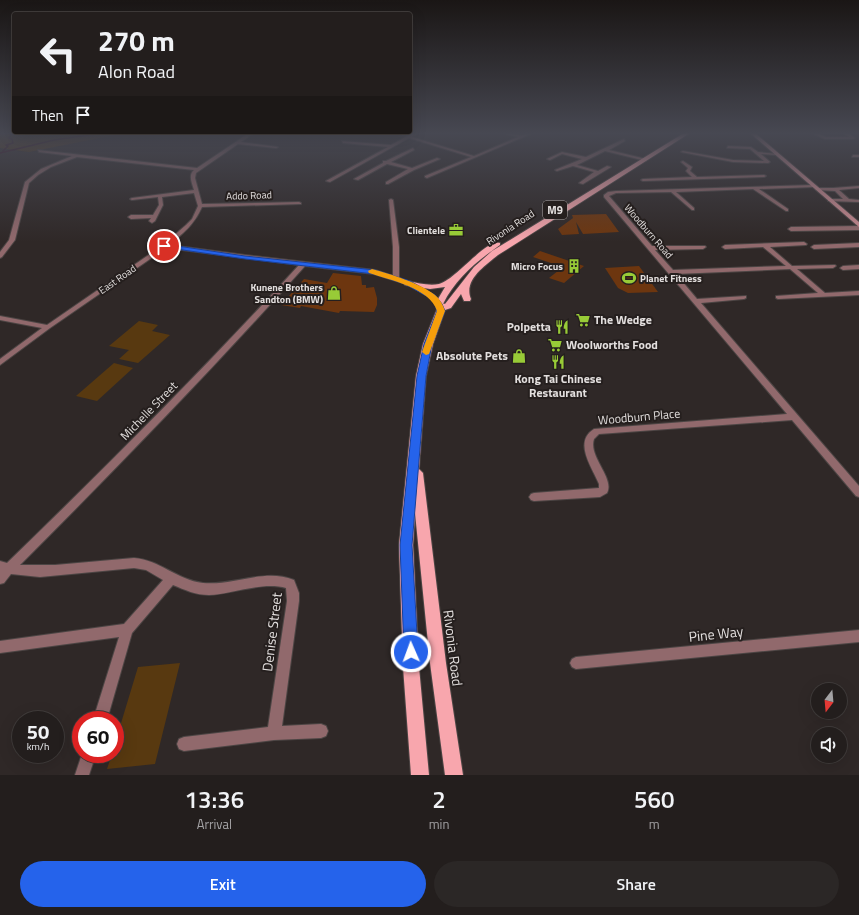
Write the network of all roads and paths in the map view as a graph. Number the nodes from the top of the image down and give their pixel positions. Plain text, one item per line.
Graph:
1 (45, 169) edge
2 (197, 169) edge
3 (351, 169) edge
4 (374, 169) edge
5 (412, 169) edge
6 (446, 169) edge
7 (560, 169) edge
8 (576, 169) edge
9 (588, 169) edge
10 (604, 169) edge
11 (625, 169) edge
12 (626, 169) edge
13 (689, 169) edge
14 (794, 169) edge
15 (557, 170) dead end
16 (598, 172) junction
17 (589, 173) dead end
18 (764, 176) dead end
19 (427, 177) dead end
20 (738, 177) junction
21 (696, 178) junction
22 (356, 179) dead end
23 (643, 180) dead end
24 (328, 181) dead end
25 (388, 183) dead end
26 (581, 183) dead end
27 (815, 187) junction
28 (754, 188) junction
29 (859, 188) edge
30 (835, 190) junction
31 (196, 191) junction
32 (673, 191) junction
33 (160, 196) junction
34 (132, 199) dead end
35 (391, 200) dead end
36 (830, 200) junction
37 (848, 201) junction
38 (859, 201) edge
39 (299, 203) dead end
40 (200, 206) junction
41 (692, 209) dead end
42 (786, 210) dead end
43 (131, 217) dead end
44 (859, 227) edge
45 (791, 228) dead end
46 (804, 244) dead end
47 (764, 245) junction
48 (859, 245) edge
49 (164, 246) junction
50 (703, 247) dead end
51 (725, 247) dead end
52 (814, 247) dead end
53 (650, 248) junction
54 (0, 256) edge
55 (303, 264) junction
56 (833, 266) dead end
57 (859, 267) edge
58 (791, 268) junction
59 (843, 268) dead end
60 (671, 272) junction
61 (396, 278) junction
62 (457, 279) junction
63 (408, 283) junction
64 (464, 283) junction
65 (859, 292) edge
66 (824, 295) junction
67 (744, 297) dead end
68 (778, 297) dead end
69 (467, 299) dead end
70 (695, 301) junction
71 (444, 303) junction
72 (0, 318) edge
73 (48, 327) junction
74 (0, 363) edge
75 (795, 417) junction
76 (415, 452) junction
77 (859, 493) edge
78 (534, 497) dead end
79 (4, 567) edge
80 (172, 578) junction
81 (0, 579) edge
82 (128, 630) junction
83 (859, 636) edge
84 (0, 647) edge
85 (576, 663) dead end
86 (103, 711) edge
87 (321, 732) dead end
88 (274, 733) junction
89 (184, 744) dead end
90 (86, 763) edge
91 (82, 775) edge
92 (420, 775) edge
93 (454, 775) edge

1 - 54 street
2 - 31 street
3 - 24 street
4 - 22 street
5 - 25 street
6 - 19 street
7 - 15 street
8 - 17 street
9 - 16 street
10 - 16 street
11 - 62 main road, Rivonia Road / M9
12 - 64 main road, Rivonia Road / M9
13 - 21 street
14 - 27 main road
16 - 26 street
18 - 20 street
20 - 21 street
20 - 28 street
21 - 23 street
27 - 28 street, Woodburn Road
27 - 30 street, Woodburn Road
27 - 36 main road
28 - 32 street, Woodburn Road
28 - 42 street
29 - 30 street, Woodburn Road
30 - 37 street
31 - 33 street
31 - 40 street
32 - 41 street
32 - 53 street, Woodburn Road
33 - 34 street
33 - 43 street
35 - 61 street
36 - 37 street
36 - 44 main road
37 - 38 street
39 - 40 street, Addo Road
40 - 49 street, East Road
44 - 45 street
46 - 47 street
47 - 51 street
47 - 58 street
48 - 52 street
49 - 55 street
49 - 73 street, East Road
50 - 53 street
53 - 60 street, Woodburn Road
55 - 61 street
55 - 79 street, Michelle Street
56 - 58 street
57 - 59 street
58 - 60 street
58 - 66 street
60 - 70 street, Woodburn Road
61 - 63 street
62 - 63 main road
62 - 71 main road, Rivonia Road / M9
63 - 71 street
64 - 69 main road
64 - 71 main road, Rivonia Road / M9
65 - 66 street
66 - 68 street
67 - 70 street
70 - 75 street, Woodburn Road
71 - 76 main road, Rivonia Road / M9
72 - 73 street
73 - 74 street, East Road
75 - 77 street, Woodburn Road
75 - 78 street, Woodburn Place
76 - 92 main road, Rivonia Road / M9
76 - 93 main road, Rivonia Road / M9
79 - 80 street, Denise Street
79 - 81 street, Michelle Street
80 - 82 street
80 - 88 street, Denise Street
82 - 84 street
82 - 86 street
83 - 85 street, Pine Way
87 - 88 street
88 - 89 street
90 - 91 street

